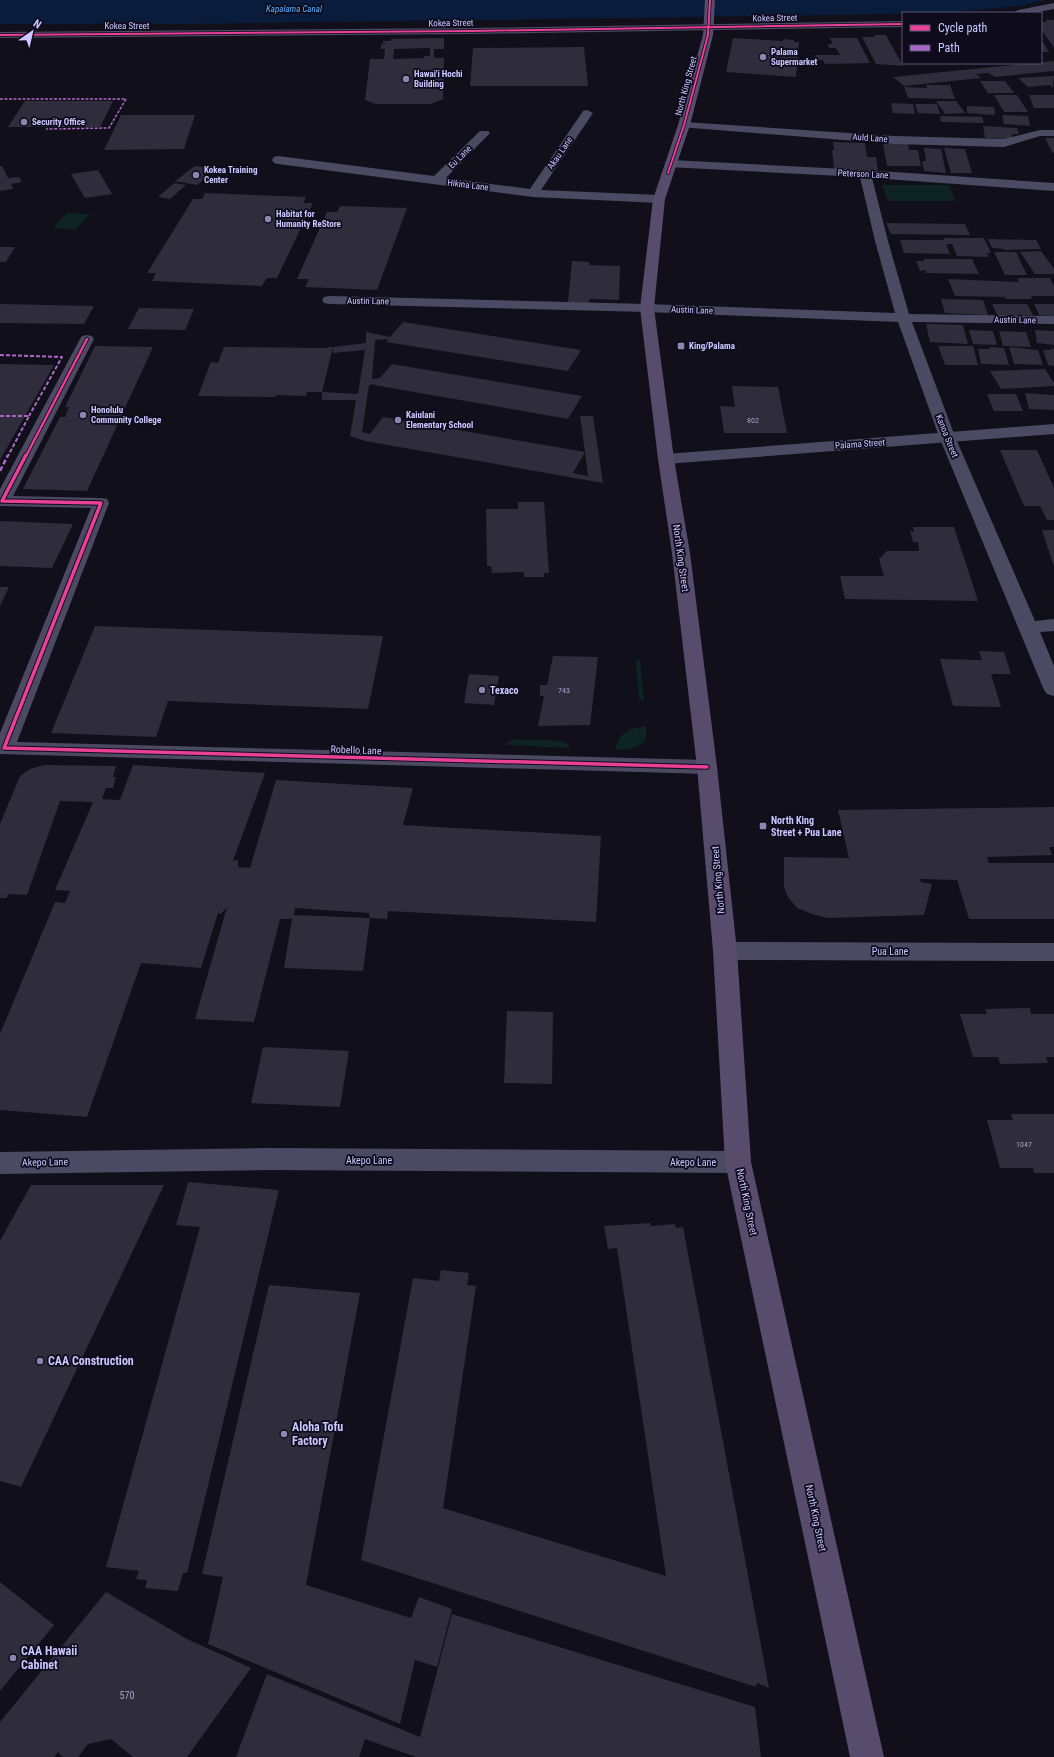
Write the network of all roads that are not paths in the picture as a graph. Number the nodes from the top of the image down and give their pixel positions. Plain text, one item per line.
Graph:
1 (710, 0) edge
2 (1054, 6) edge
3 (1023, 12) edge
4 (709, 24) junction
5 (902, 24) edge
6 (0, 35) edge
7 (587, 113) dead end
8 (684, 125) junction
9 (484, 133) dead end
10 (1054, 133) edge
11 (278, 160) dead end
12 (672, 164) junction
13 (865, 174) junction
14 (436, 181) junction
15 (1054, 187) edge
16 (533, 193) junction
17 (659, 199) junction
18 (329, 300) dead end
19 (647, 308) junction
20 (904, 318) junction
21 (1054, 320) edge
22 (87, 339) dead end
23 (1054, 429) edge
24 (947, 438) junction
25 (666, 459) junction
26 (1, 501) edge
27 (1054, 625) edge
28 (1029, 627) junction
29 (1054, 690) edge
30 (708, 767) junction
31 (725, 951) junction
32 (1054, 952) edge
33 (738, 1162) junction
34 (0, 1163) edge
35 (867, 1757) edge

1 - 4 main road, North King Street
2 - 3 street
4 - 5 street, Kokea Street
4 - 6 street, Kokea Street
4 - 8 main road, North King Street
7 - 16 street, Akau Lane
8 - 10 street, Auld Lane
8 - 12 main road, North King Street
9 - 14 street, Eu Lane
11 - 14 street, Hikina Lane
12 - 13 street, Peterson Lane
12 - 17 main road, North King Street
13 - 15 street, Peterson Lane
13 - 20 street, Kanoa Street
14 - 16 street, Hikina Lane
16 - 17 street, Hikina Lane
17 - 19 main road, North King Street
18 - 19 street, Austin Lane
19 - 20 street, Austin Lane
19 - 25 main road, North King Street
20 - 21 street, Austin Lane
20 - 24 street, Kanoa Street
22 - 26 street
23 - 24 street, Palama Street
24 - 25 street, Palama Street
24 - 28 street, Kanoa Street
25 - 30 main road, North King Street
26 - 30 street, Robello Lane
27 - 28 street
28 - 29 street, Kanoa Street
30 - 31 main road, North King Street
31 - 32 street, Pua Lane
31 - 33 main road, North King Street
33 - 34 street, Akepo Lane
33 - 35 main road, North King Street

